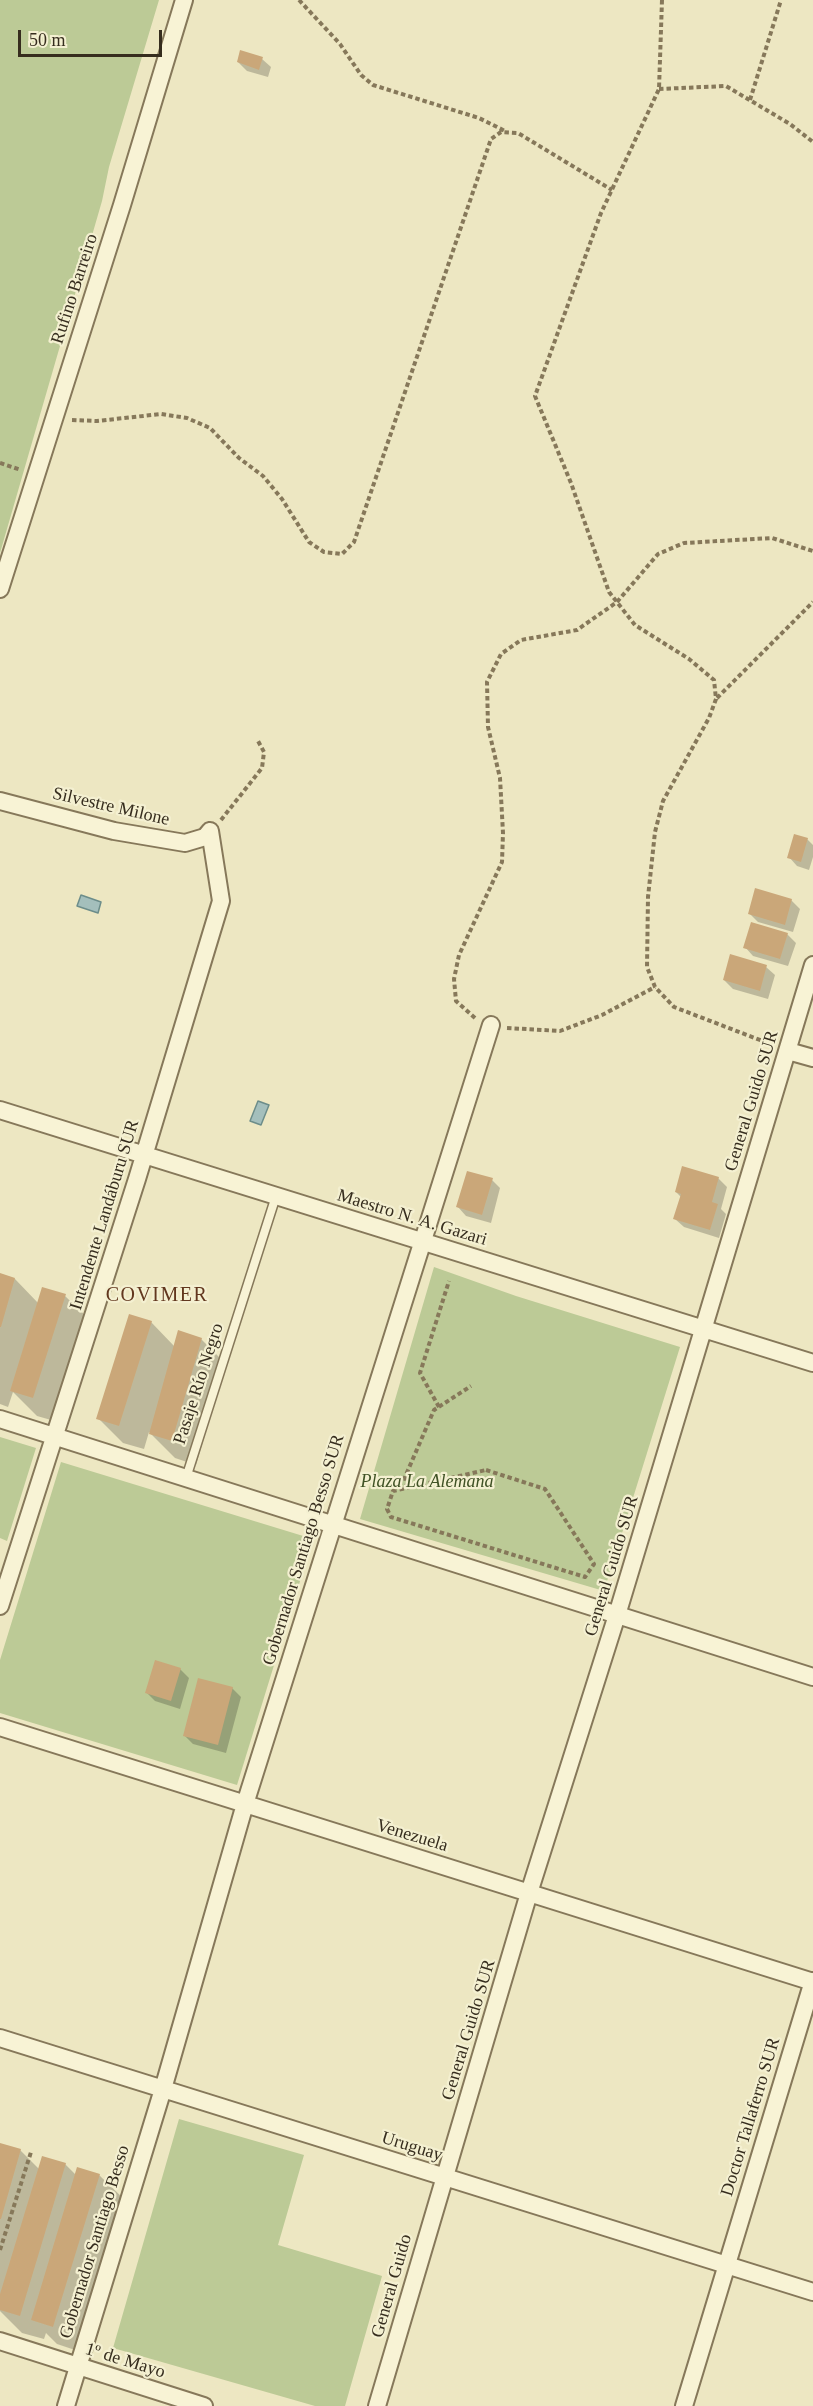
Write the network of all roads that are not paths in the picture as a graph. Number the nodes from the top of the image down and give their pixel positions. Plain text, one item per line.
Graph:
1 (184, 0) edge
2 (0, 590) edge
3 (0, 801) edge
4 (210, 831) joint
5 (813, 965) edge
6 (491, 1025) road end
7 (788, 1051) junction
8 (813, 1058) edge
9 (0, 1112) edge
10 (144, 1155) junction
11 (276, 1196) junction
12 (422, 1241) junction
13 (705, 1328) junction
14 (813, 1363) edge
15 (0, 1419) edge
16 (56, 1437) junction
17 (186, 1478) junction
18 (332, 1524) junction
19 (0, 1606) edge
20 (617, 1615) junction
21 (813, 1677) edge
22 (0, 1727) edge
23 (244, 1804) junction
24 (529, 1893) junction
25 (813, 1982) edge
26 (0, 2038) edge
27 (163, 2089) junction
28 (445, 2177) junction
29 (726, 2265) junction
30 (813, 2292) edge
31 (0, 2341) edge
32 (78, 2366) junction
33 (66, 2406) edge
34 (204, 2406) edge
35 (377, 2406) edge
36 (684, 2406) edge

1 - 2 street, Rufino Barreiro
3 - 4 street, Silvestre Milone
4 - 10 street, Intendente Landáburu SUR
5 - 7 street, General Guido SUR
6 - 12 street, Gobernador Santiago Besso SUR
7 - 8 street
7 - 13 street, General Guido SUR
9 - 10 street, Maestro N. A. Gazari
10 - 11 street, Maestro N. A. Gazari
10 - 16 street, Intendente Landáburu SUR
11 - 12 street, Maestro N. A. Gazari
11 - 17 lane, Pasaje Río Negro
12 - 13 street, Maestro N. A. Gazari
12 - 18 street, Gobernador Santiago Besso SUR
13 - 14 street, Maestro N. A. Gazari
13 - 20 street, General Guido SUR
15 - 16 street
16 - 17 street
16 - 19 street, Intendente Landáburu SUR
17 - 18 street
18 - 20 street
18 - 23 street, Gobernador Santiago Besso SUR
20 - 21 street
20 - 24 street, General Guido SUR
22 - 23 street, Venezuela
23 - 24 street, Venezuela
23 - 27 street, Gobernador Santiago Besso SUR
24 - 25 street, Venezuela
24 - 28 street, General Guido SUR
25 - 29 street, Doctor Tallaferro SUR
26 - 27 street, Uruguay
27 - 28 street, Uruguay
27 - 32 street, Gobernador Santiago Besso
28 - 29 street, Uruguay
28 - 35 street, General Guido
29 - 30 street, Uruguay
29 - 36 street, Doctor Tallaferro SUR
31 - 32 street, 1º de Mayo
32 - 33 street, Gobernador Santiago Besso
32 - 34 street, 1º de Mayo

